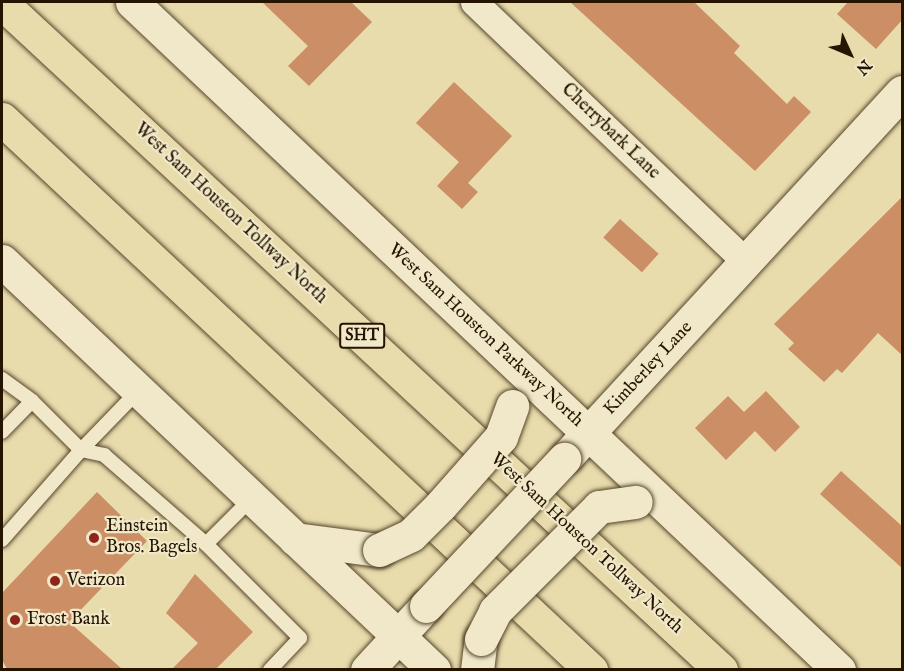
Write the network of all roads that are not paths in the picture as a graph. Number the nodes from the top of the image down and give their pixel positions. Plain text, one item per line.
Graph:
1 (132, 2) edge
2 (474, 2) edge
3 (2, 3) edge
4 (903, 92) edge
5 (2, 118) edge
6 (2, 261) edge
7 (747, 263) junction
8 (504, 354) junction
9 (2, 379) edge
10 (138, 390) junction
11 (32, 401) junction
12 (2, 432) edge
13 (588, 434) junction
14 (81, 450) junction
15 (252, 498) junction
16 (677, 517) junction
17 (295, 539) junction
18 (2, 540) edge
19 (206, 544) junction
20 (396, 637) junction
21 (479, 654) edge
22 (270, 669) edge
23 (367, 669) edge
24 (434, 669) edge
25 (591, 669) edge
26 (721, 669) edge
27 (839, 669) edge

1 - 8 main road, West Sam Houston Parkway North
2 - 7 street, Cherrybark Lane
3 - 26 highway, West Sam Houston Tollway North / SHT
4 - 7 main road, Kimberley Lane
5 - 25 highway
6 - 10 main road
7 - 13 main road, Kimberley Lane
8 - 13 main road, West Sam Houston Parkway North
8 - 17 main road, bridge
9 - 11 lane
10 - 14 lane
10 - 15 main road
11 - 12 lane
11 - 14 lane
13 - 16 main road, West Sam Houston Parkway North
13 - 20 main road, Kimberley Lane, bridge
14 - 18 lane
14 - 19 lane
15 - 17 main road
15 - 19 lane
16 - 21 main road, bridge
16 - 27 main road, West Sam Houston Parkway North
17 - 20 main road
19 - 22 lane
20 - 23 main road, Kimberley Lane
20 - 24 main road

